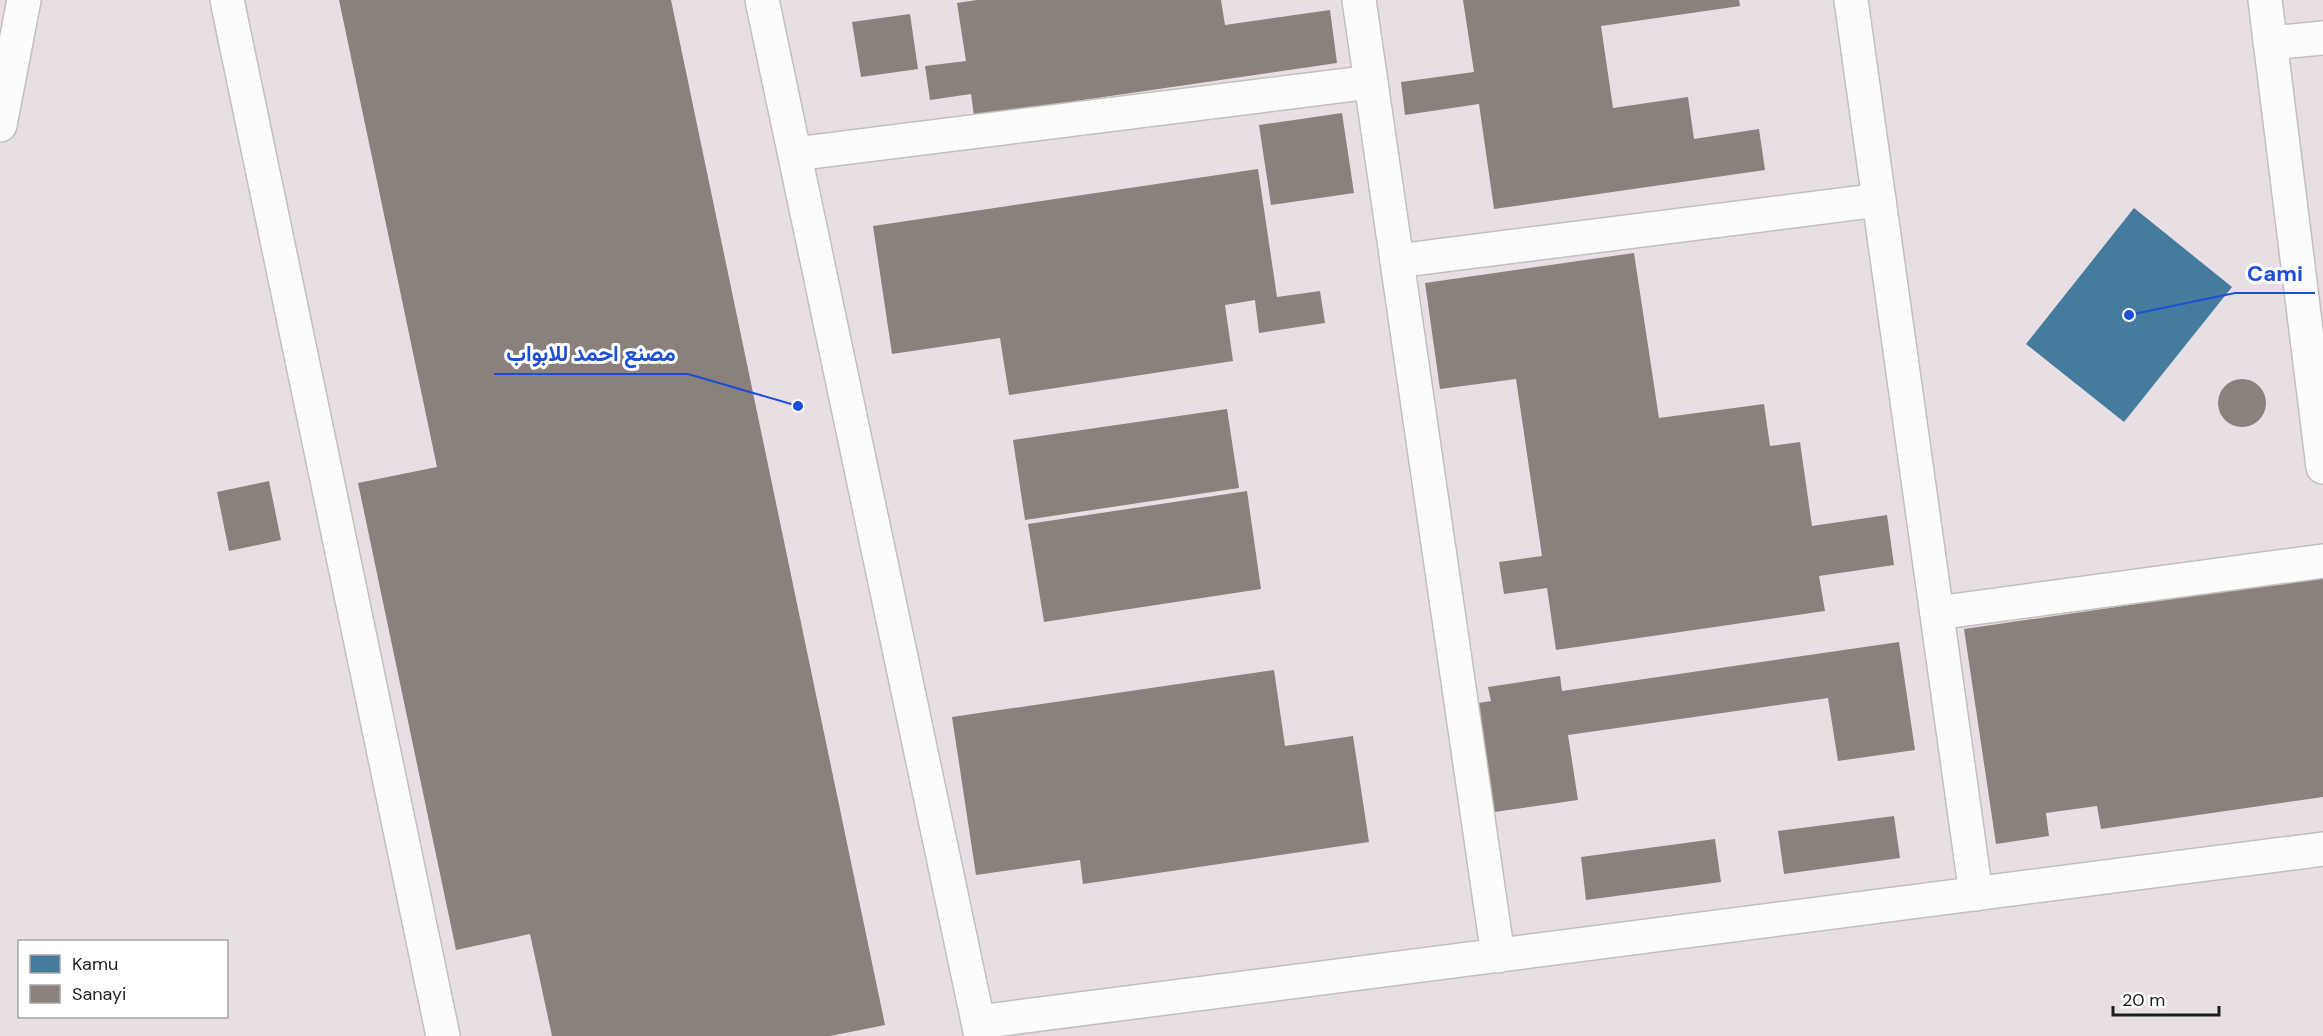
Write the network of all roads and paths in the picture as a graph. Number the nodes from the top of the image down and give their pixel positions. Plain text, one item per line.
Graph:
1 (24, 0) edge
2 (227, 0) edge
3 (762, 0) edge
4 (1359, 0) edge
5 (1851, 0) edge
6 (2265, 0) edge
7 (2323, 38) edge
8 (2270, 43) junction
9 (1371, 82) junction
10 (0, 125) edge
11 (795, 154) junction
12 (1879, 200) junction
13 (1397, 261) junction
14 (2312, 292) edge
15 (2323, 467) edge
16 (2323, 561) edge
17 (1937, 614) junction
18 (2323, 849) edge
19 (1976, 894) junction
20 (1498, 956) junction
21 (980, 1029) edge
22 (443, 1036) edge

1 - 10 street
2 - 22 street
3 - 11 street
4 - 9 street
5 - 12 street
6 - 8 street
7 - 8 street
8 - 14 street
9 - 11 street
9 - 13 street
11 - 21 street
12 - 13 street
12 - 17 street
13 - 20 street
14 - 15 street
16 - 17 street
17 - 19 street
18 - 19 street
19 - 20 street
20 - 21 street

